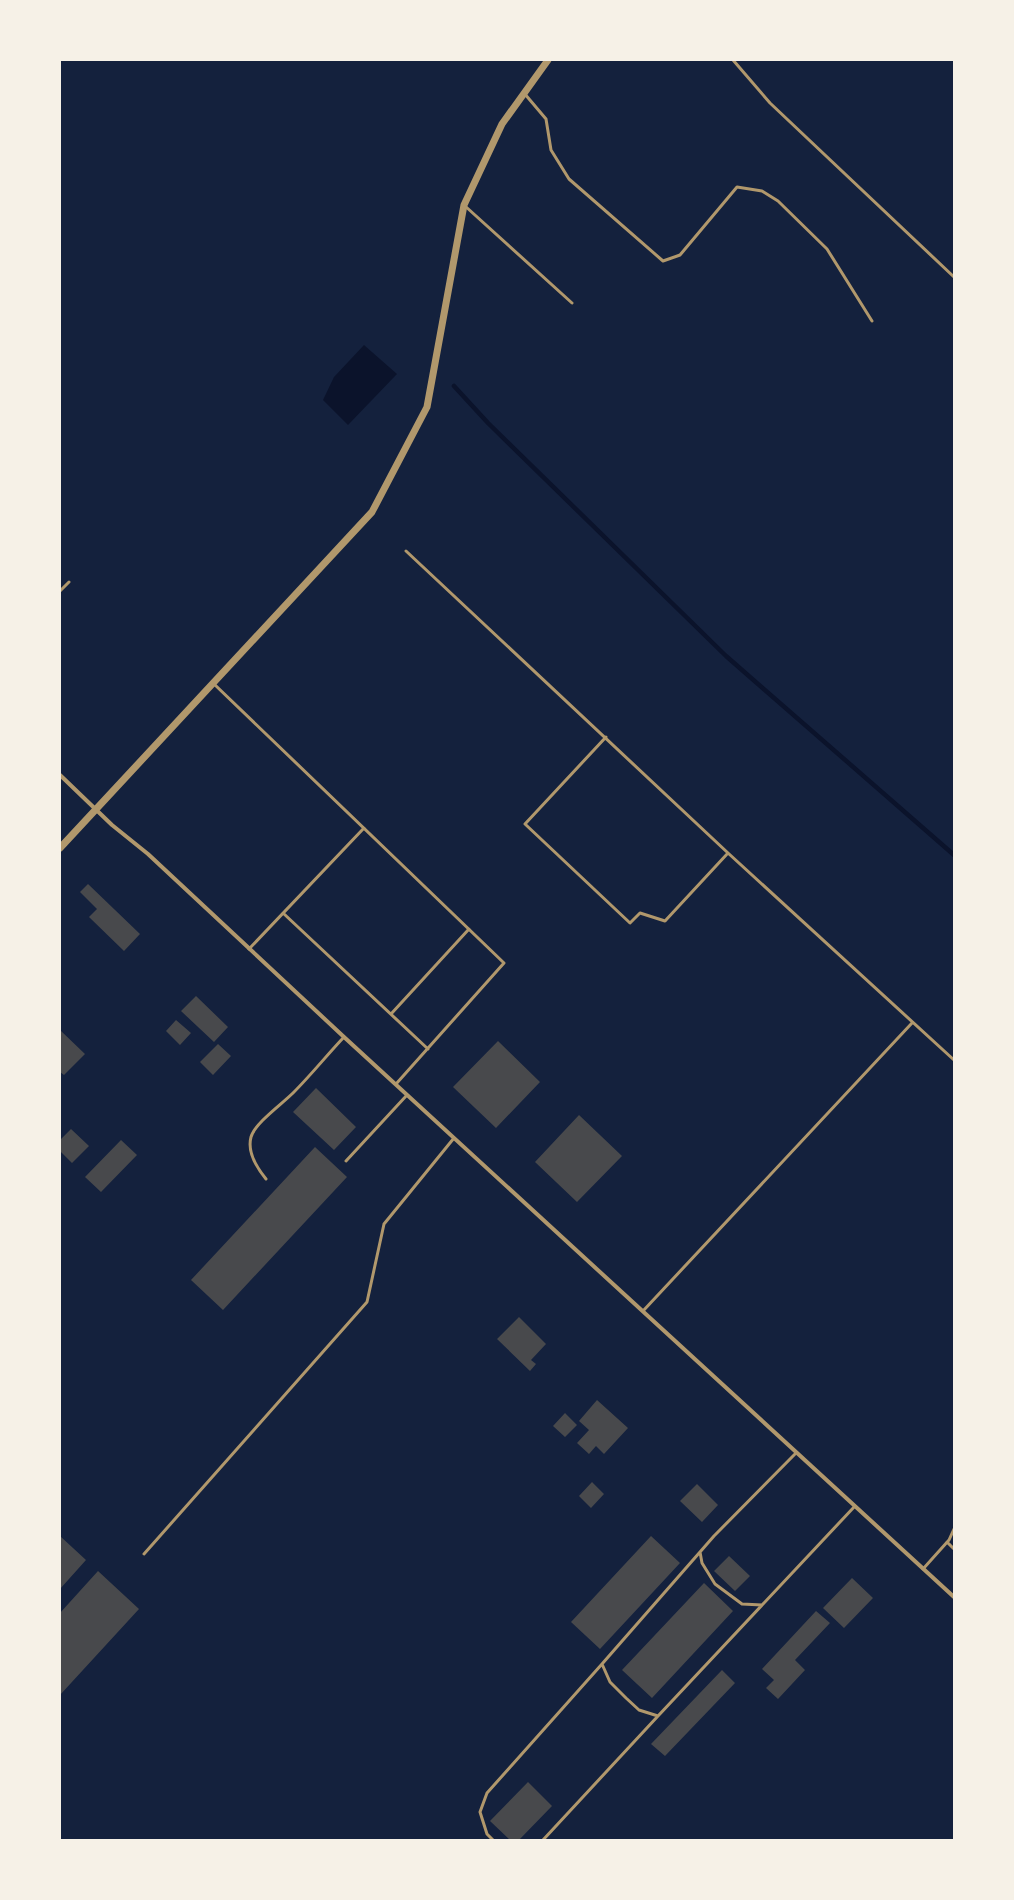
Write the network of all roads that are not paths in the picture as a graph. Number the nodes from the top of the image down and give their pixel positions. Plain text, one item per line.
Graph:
1 (548, 60) edge
2 (733, 60) edge
3 (524, 93) junction
4 (464, 205) junction
5 (954, 277) edge
6 (572, 303) dead end
7 (872, 321) dead end
8 (406, 551) dead end
9 (69, 582) dead end
10 (60, 591) edge
11 (214, 684) junction
12 (606, 737) junction
13 (60, 775) edge
14 (97, 810) junction
15 (364, 828) junction
16 (60, 848) edge
17 (728, 853) junction
18 (283, 913) junction
19 (469, 929) junction
20 (249, 949) junction
21 (391, 1014) junction
22 (912, 1022) junction
23 (344, 1037) junction
24 (428, 1049) junction
25 (954, 1060) edge
26 (396, 1084) junction
27 (407, 1095) junction
28 (454, 1138) junction
29 (346, 1161) dead end
30 (266, 1179) dead end
31 (643, 1311) junction
32 (796, 1453) junction
33 (854, 1506) junction
34 (954, 1529) edge
35 (947, 1542) junction
36 (954, 1548) edge
37 (700, 1552) junction
38 (144, 1554) dead end
39 (924, 1569) junction
40 (954, 1597) edge
41 (762, 1604) junction
42 (602, 1664) junction
43 (658, 1716) junction
44 (493, 1840) edge
45 (542, 1840) edge

1 - 3 street
2 - 5 lane
3 - 4 street
3 - 7 lane
4 - 6 lane
4 - 11 street
8 - 12 lane
9 - 10 lane
11 - 14 street
11 - 15 lane
12 - 17 lane
12 - 17 lane
13 - 14 street
14 - 16 street
14 - 20 street
15 - 18 lane
15 - 19 lane
17 - 22 lane
18 - 20 lane
18 - 21 lane
19 - 21 lane
19 - 24 lane
20 - 23 street
21 - 24 lane
22 - 25 lane
22 - 31 lane
23 - 26 street
23 - 30 lane
24 - 26 lane
26 - 27 street
27 - 28 street
27 - 29 lane
28 - 31 street
28 - 38 lane
31 - 32 street
32 - 33 street
32 - 37 lane
33 - 39 street
33 - 41 lane
34 - 35 lane
35 - 36 lane
35 - 39 lane
37 - 41 lane
37 - 42 lane
39 - 40 street
41 - 43 lane
42 - 43 lane
42 - 44 lane
43 - 45 lane

